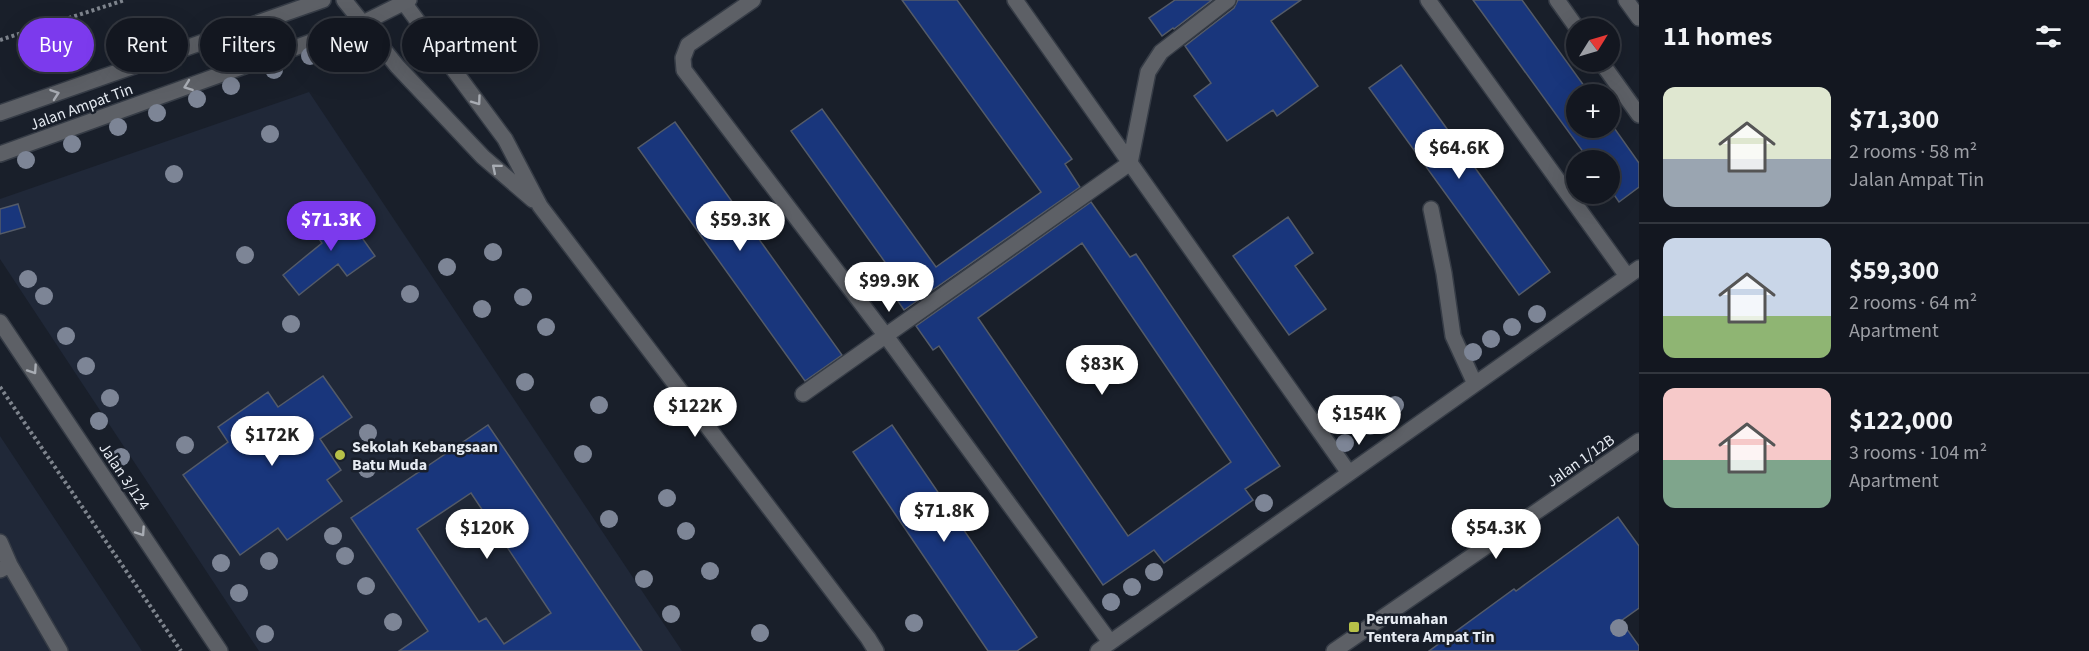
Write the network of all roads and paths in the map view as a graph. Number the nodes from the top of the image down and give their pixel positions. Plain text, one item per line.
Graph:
1 (124, 0) edge
2 (323, 0) edge
3 (344, 0) edge
4 (753, 0) edge
5 (1015, 0) edge
6 (1228, 0) edge
7 (1428, 0) edge
8 (1557, 0) edge
9 (1626, 0) edge
10 (405, 1) edge
11 (357, 18) edge
12 (372, 18) edge
13 (1570, 18) edge
14 (1639, 18) edge
15 (0, 40) edge
16 (308, 43) edge
17 (390, 58) edge
18 (1608, 72) edge
19 (0, 113) edge
20 (1639, 115) edge
21 (0, 154) edge
22 (1130, 163) junction
23 (540, 206) junction
24 (1431, 208) dead end
25 (1633, 272) edge
26 (0, 322) edge
27 (886, 336) junction
28 (1475, 384) junction
29 (0, 387) edge
30 (803, 394) dead end
31 (1639, 441) edge
32 (1349, 473) junction
33 (0, 542) edge
34 (5, 567) edge
35 (1104, 647) edge
36 (60, 651) edge
37 (181, 651) edge
38 (220, 651) edge
39 (876, 651) edge
40 (1334, 651) edge

1 - 15 path
19 -> 2 street, Jalan Ampat Tin
3 - 11 street
4 - 27 street
5 - 22 street
6 - 22 street
7 - 25 street
8 - 13 street
9 - 14 street
10 - 12 street, Jalan Ampat Tin
10 -> 23 street
16 -> 21 street, Jalan Ampat Tin
23 -> 17 street
18 - 20 street
22 - 27 street
22 - 32 street
23 - 39 street
24 - 28 street
25 - 28 street
26 -> 38 street, Jalan 3/124
27 - 30 street
27 - 35 street
28 - 32 street
29 - 37 path
31 - 40 street, Jalan 1/12B
32 - 35 street
33 - 34 street
34 - 36 street

